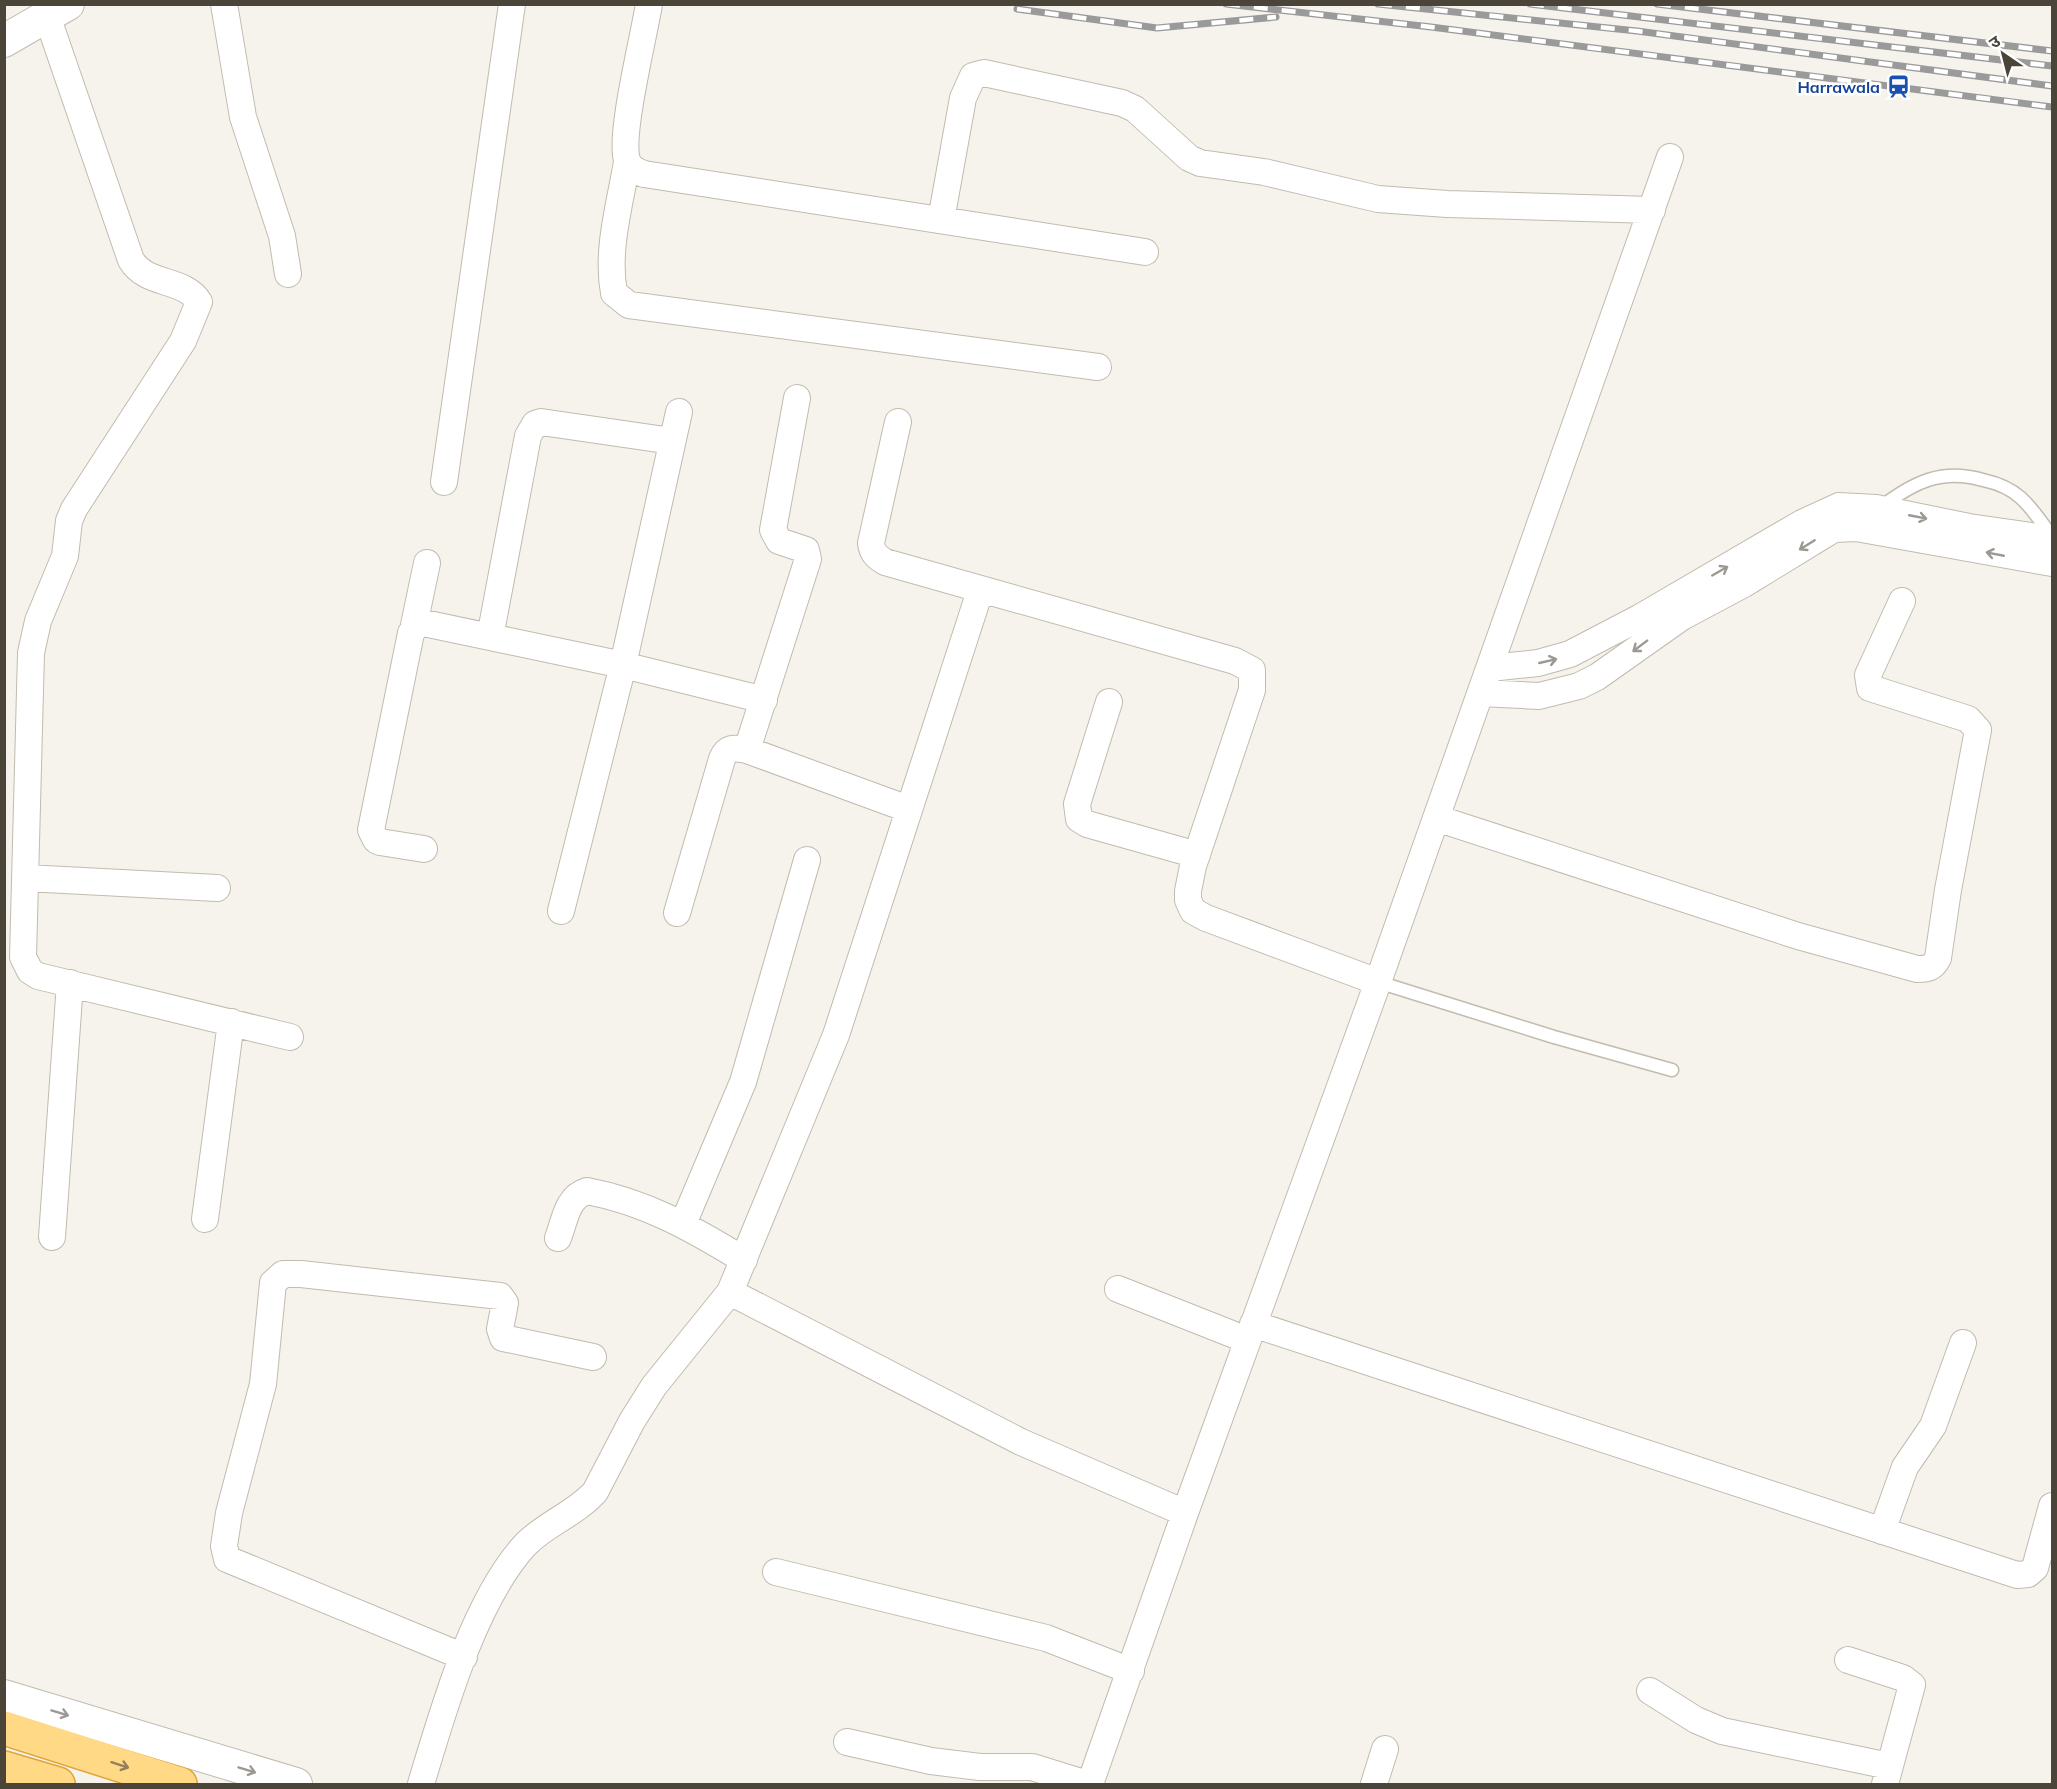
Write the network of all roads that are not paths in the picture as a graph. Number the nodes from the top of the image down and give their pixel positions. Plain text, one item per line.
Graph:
1 (224, 4) edge
2 (512, 4) edge
3 (649, 4) edge
4 (58, 10) edge
5 (4, 41) edge
6 (1670, 157) dead end
7 (627, 162) junction
8 (1652, 210) junction
9 (941, 220) junction
10 (1145, 252) dead end
11 (288, 274) dead end
12 (1098, 367) dead end
13 (797, 398) dead end
14 (679, 412) dead end
15 (898, 422) dead end
16 (672, 441) junction
17 (444, 482) dead end
18 (1878, 509) junction
19 (1841, 517) junction
20 (2052, 538) edge
21 (427, 563) dead end
22 (2052, 563) edge
23 (980, 591) junction
24 (1902, 601) dead end
25 (414, 626) junction
26 (490, 637) junction
27 (623, 665) junction
28 (1490, 668) junction
29 (1481, 693) junction
30 (764, 700) junction
31 (1109, 702) dead end
32 (747, 750) junction
33 (909, 808) junction
34 (1436, 818) junction
35 (424, 849) dead end
36 (1197, 855) junction
37 (807, 860) dead end
38 (26, 878) junction
39 (217, 888) dead end
40 (561, 911) dead end
41 (676, 913) dead end
42 (1378, 982) junction
43 (70, 983) junction
44 (231, 1022) junction
45 (290, 1037) dead end
46 (1672, 1070) dead end
47 (205, 1219) dead end
48 (683, 1224) junction
49 (51, 1238) dead end
50 (558, 1238) dead end
51 (744, 1260) junction
52 (1118, 1289) dead end
53 (730, 1293) junction
54 (1250, 1332) junction
55 (1963, 1343) dead end
56 (593, 1357) dead end
57 (2052, 1506) edge
58 (1185, 1513) junction
59 (1882, 1531) junction
60 (776, 1572) dead end
61 (464, 1657) junction
62 (1848, 1660) dead end
63 (1131, 1671) junction
64 (1650, 1691) dead end
65 (4, 1696) edge
66 (4, 1728) edge
67 (847, 1742) dead end
68 (1385, 1749) dead end
69 (4, 1768) edge
70 (1887, 1775) edge
71 (58, 1785) edge
72 (180, 1785) edge
73 (296, 1785) edge
74 (421, 1785) edge
75 (1088, 1785) edge
76 (1374, 1785) edge

1 - 11 street
2 - 17 street
3 - 7 street
4 - 5 street
4 - 38 street
6 - 8 street
7 - 9 street
7 - 12 street
8 - 9 street
8 - 28 street
9 - 10 street
13 - 30 street
14 - 16 street
15 - 23 street
16 - 26 street
16 - 27 street
18 - 19 street
18 -> 20 street
18 - 20 lane
22 -> 19 street
28 -> 19 street
19 -> 29 street
21 - 25 street
23 - 33 street
23 - 36 street
24 - 34 street
25 - 26 street
25 - 35 street
26 - 27 street
27 - 30 street
27 - 40 street
28 - 29 street
29 - 34 street
30 - 32 street
31 - 36 street
32 - 33 street
32 - 41 street
33 - 51 street
34 - 42 street
36 - 42 street
37 - 48 street
38 - 39 street
38 - 43 street
42 - 46 lane
42 - 54 street
43 - 44 street
43 - 49 street
44 - 45 street
44 - 47 street
48 - 50 street
48 - 51 street
51 - 53 street
52 - 54 street
53 - 58 street
53 - 61 street
54 - 58 street
54 - 59 street
55 - 59 street
56 - 61 street
57 - 59 street
58 - 63 street
60 - 63 street
61 - 74 street
62 - 70 street
63 - 75 street
64 - 70 street
65 -> 73 street
66 -> 72 highway
67 - 75 street
68 - 76 street
69 - 71 highway

